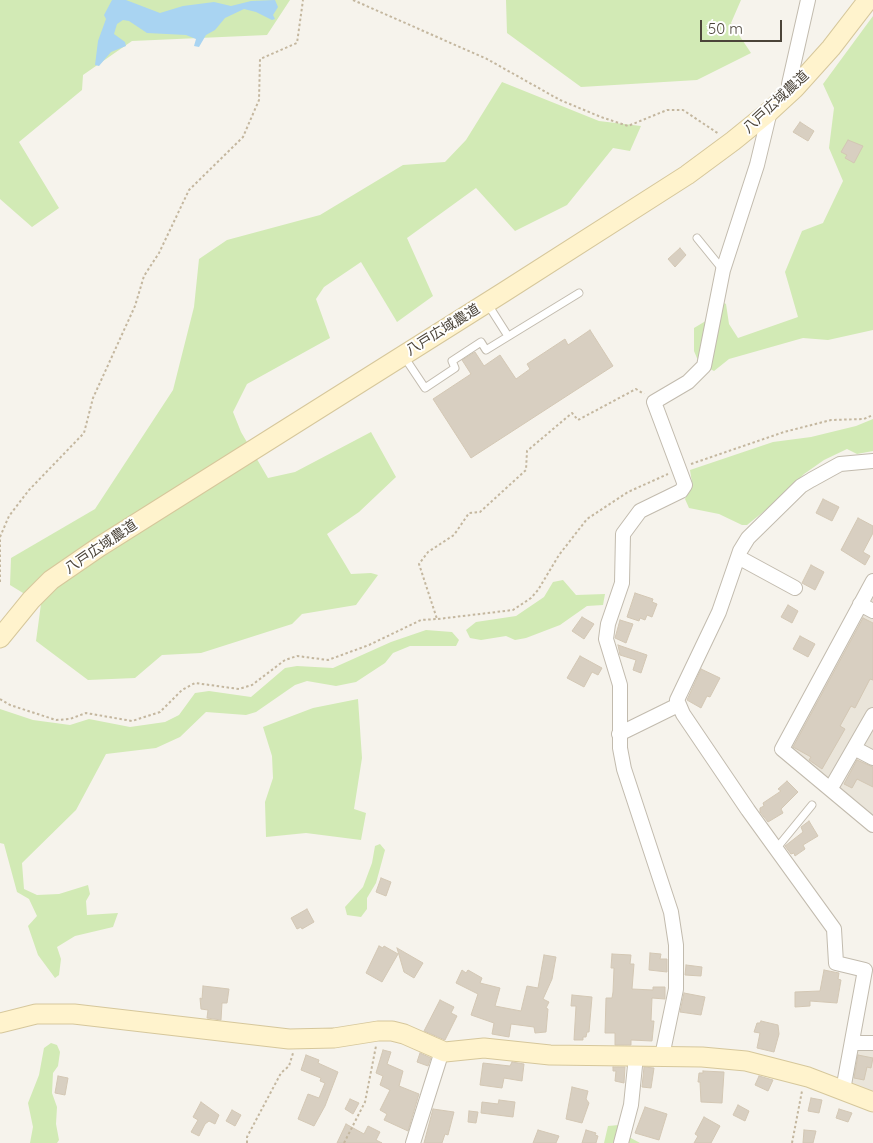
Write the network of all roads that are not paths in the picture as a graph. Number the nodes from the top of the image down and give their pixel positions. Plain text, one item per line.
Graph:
1 (808, 0) edge
2 (868, 0) edge
3 (789, 93) junction
4 (770, 111) junction
5 (697, 238) dead end
6 (723, 270) junction
7 (579, 293) dead end
8 (487, 303) junction
9 (508, 336) junction
10 (403, 355) junction
11 (873, 461) edge
12 (738, 557) junction
13 (873, 580) edge
14 (795, 588) dead end
15 (860, 604) junction
16 (873, 611) edge
17 (0, 638) edge
18 (678, 706) junction
19 (873, 714) edge
20 (619, 734) junction
21 (854, 748) junction
22 (873, 758) edge
23 (830, 788) junction
24 (812, 805) dead end
25 (873, 825) edge
26 (776, 849) junction
27 (0, 1023) edge
28 (852, 1043) junction
29 (873, 1043) edge
30 (442, 1051) junction
31 (636, 1056) junction
32 (662, 1056) junction
33 (843, 1090) junction
34 (873, 1102) edge
35 (413, 1143) edge
36 (621, 1143) edge

1 - 3 street
2 - 3 street, 八戸広域農道
3 - 4 street, 八戸広域農道
4 - 6 street
4 - 8 street, 八戸広域農道
5 - 6 lane
6 - 20 street
7 - 9 lane
8 - 9 lane
8 - 10 street, 八戸広域農道
9 - 10 lane
10 - 17 street, 八戸広域農道
11 - 12 street
12 - 14 street
12 - 18 street
13 - 15 street
15 - 16 street
15 - 23 street
18 - 20 street
18 - 26 street
19 - 21 street
20 - 32 street
21 - 22 street
21 - 23 street
23 - 25 street
24 - 26 lane
26 - 28 street
27 - 30 street
28 - 29 street
28 - 33 street
30 - 31 street
30 - 35 street
31 - 32 street
31 - 36 street
32 - 33 street
33 - 34 street

